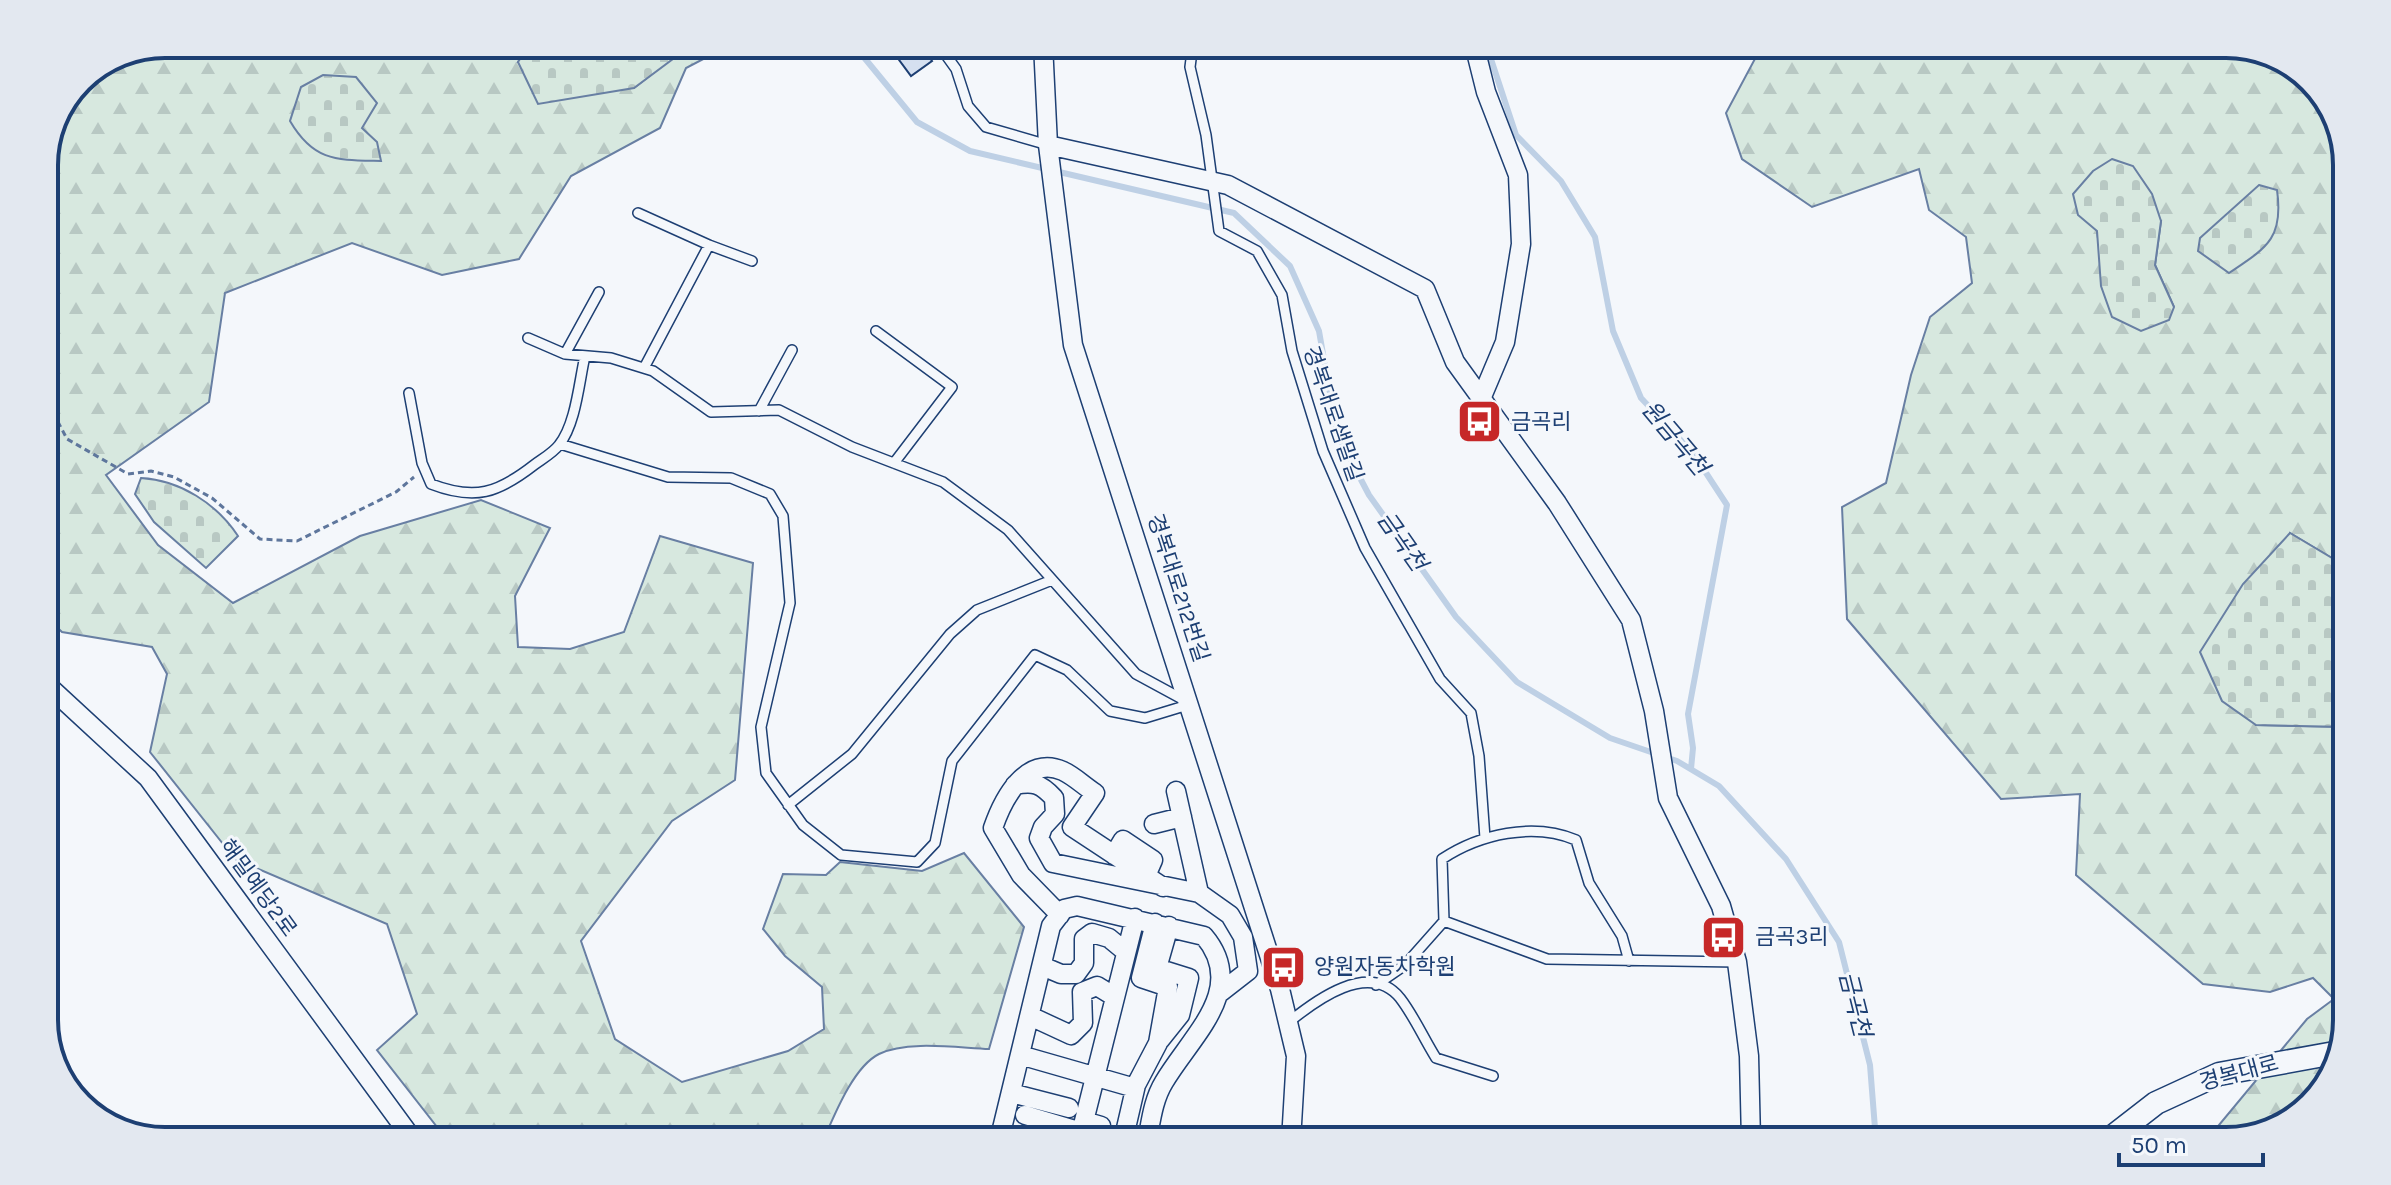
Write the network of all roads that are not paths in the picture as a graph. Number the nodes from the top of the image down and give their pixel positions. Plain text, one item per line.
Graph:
1 (948, 58) edge
2 (1044, 58) edge
3 (1191, 58) edge
4 (1478, 58) edge
5 (1048, 145) junction
6 (1214, 186) junction
7 (638, 213) dead end
8 (709, 245) junction
9 (752, 261) dead end
10 (599, 292) dead end
11 (876, 331) dead end
12 (528, 338) dead end
13 (792, 350) dead end
14 (565, 354) junction
15 (585, 356) junction
16 (644, 368) junction
17 (409, 393) dead end
18 (1481, 399) junction
19 (759, 411) junction
20 (560, 444) junction
21 (894, 463) junction
22 (1052, 580) junction
23 (58, 695) edge
24 (1191, 704) junction
25 (1015, 785) junction
26 (1176, 791) dead end
27 (788, 805) junction
28 (1182, 817) junction
29 (1154, 824) dead end
30 (1485, 838) junction
31 (1163, 887) junction
32 (1199, 893) junction
33 (1060, 915) junction
34 (1135, 918) junction
35 (1444, 921) junction
36 (1162, 925) junction
37 (1126, 952) junction
38 (1270, 958) junction
39 (1246, 960) junction
40 (1629, 961) junction
41 (1737, 962) junction
42 (1042, 966) junction
43 (1376, 985) junction
44 (1221, 992) junction
45 (1115, 997) junction
46 (1030, 1016) junction
47 (1289, 1022) junction
48 (2327, 1054) edge
49 (1020, 1055) junction
50 (1096, 1076) junction
51 (1493, 1076) dead end
52 (1135, 1088) junction
53 (1011, 1093) junction
54 (1058, 1100) dead end
55 (404, 1127) edge
56 (1002, 1127) edge
57 (1034, 1127) edge
58 (1063, 1127) edge
59 (1087, 1127) edge
60 (1126, 1127) edge
61 (1150, 1127) edge
62 (1292, 1127) edge
63 (1751, 1127) edge
64 (2125, 1127) edge

1 - 5 lane
2 - 5 street, 경복대로212번길
3 - 6 lane, 경복대로샘말길
4 - 18 street
5 - 6 street
5 - 24 street, 경복대로212번길
6 - 18 street
6 - 30 lane, 경복대로샘말길
7 - 8 lane
8 - 9 lane
8 - 16 lane
10 - 14 lane
11 - 21 lane
12 - 14 lane
13 - 19 lane
14 - 15 lane
15 - 16 lane
15 - 20 lane
16 - 19 lane
17 - 20 lane
18 - 41 street
19 - 21 lane
20 - 27 lane
21 - 22 lane
22 - 24 lane
22 - 27 lane
23 - 55 street, 해밀예당2로
24 - 27 lane
24 - 38 street, 경복대로212번길
25 - 31 street
25 - 31 street
25 - 33 street
26 - 28 street
28 - 29 street
28 - 32 street
30 - 35 lane
30 - 40 lane
31 - 32 street
32 - 39 street
33 - 34 street
33 - 42 street
34 - 36 street
34 - 37 street
35 - 40 lane
35 - 43 lane
36 - 44 street
36 - 52 street
37 - 42 street
37 - 45 street
38 - 39 street
38 - 47 street, 경복대로212번길
39 - 44 street
40 - 41 lane
41 - 63 street
42 - 46 street
43 - 47 lane
43 - 51 lane
44 - 61 street
45 - 46 street
45 - 50 street
46 - 49 street
47 - 62 street, 경복대로212번길
48 - 64 street, 경복대로
49 - 50 street
49 - 53 street
50 - 52 street
50 - 59 street
52 - 60 street
53 - 54 street
53 - 56 street
57 - 58 street

